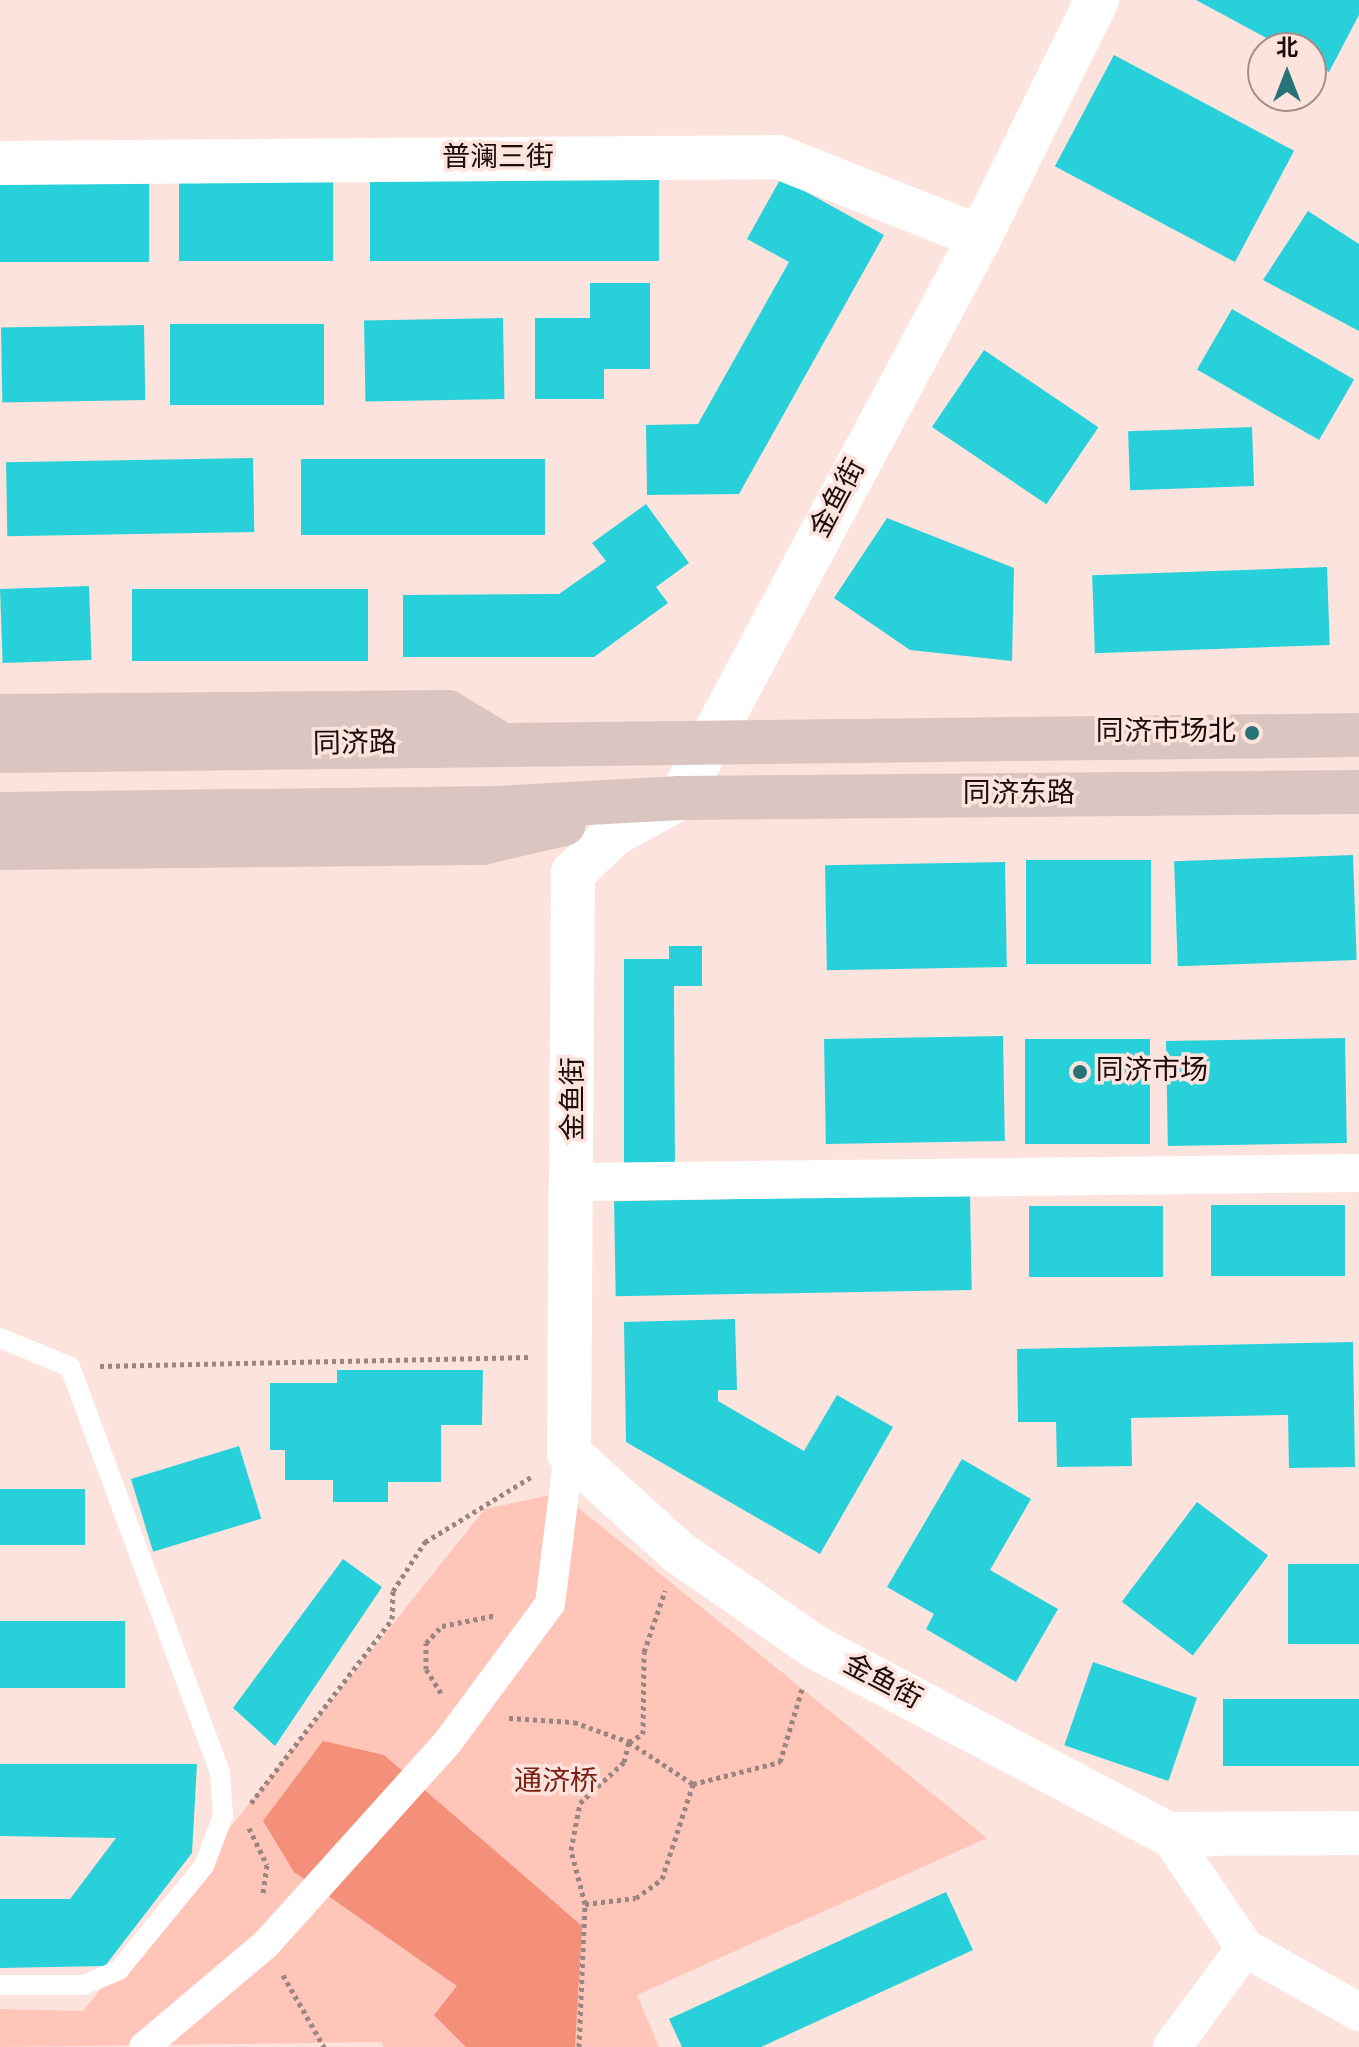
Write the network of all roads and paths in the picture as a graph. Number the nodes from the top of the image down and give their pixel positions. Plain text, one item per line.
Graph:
1 (1097, 0) edge
2 (0, 163) edge
3 (980, 237) junction
4 (0, 716) edge
5 (1359, 735) edge
6 (710, 739) junction
7 (499, 743) junction
8 (0, 751) edge
9 (1359, 792) edge
10 (680, 798) junction
11 (0, 814) edge
12 (0, 848) edge
13 (1359, 1173) edge
14 (576, 1182) junction
15 (0, 1338) edge
16 (571, 1356) junction
17 (70, 1367) junction
18 (569, 1453) junction
19 (678, 1552) junction
20 (550, 1604) junction
21 (815, 1647) junction
22 (454, 1734) junction
23 (629, 1742) junction
24 (693, 1784) junction
25 (1359, 1833) edge
26 (1168, 1834) junction
27 (585, 1904) junction
28 (1245, 1948) junction
29 (261, 1949) junction
30 (0, 1985) edge
31 (1359, 2012) edge
32 (144, 2047) edge
33 (324, 2047) edge
34 (579, 2047) edge
35 (1172, 2047) edge

1 - 3 street, 金鱼街
2 - 3 street, 普澜三街
3 - 6 street, 金鱼街
4 - 7 main road
5 - 6 main road, 同济东路
6 - 7 main road, 同济路
6 - 10 street, 金鱼街
7 - 8 main road, 同济路
9 - 10 main road, 同济东路
10 - 11 main road
10 - 12 main road
10 - 14 street, 金鱼街
13 - 14 street
14 - 16 street, 金鱼街
15 - 17 lane
16 - 17 path
16 - 18 street, 金鱼街
17 - 30 lane
18 - 19 street, 金鱼街
18 - 20 street
18 - 29 path
19 - 21 street, 金鱼街
19 - 23 path
20 - 22 street
20 - 22 path
21 - 24 path
21 - 26 street, 金鱼街
22 - 23 path
22 - 29 street
23 - 24 path
23 - 27 path
24 - 27 path
25 - 26 street, 金鱼街
26 - 28 street
27 - 34 path
28 - 31 street
28 - 35 street
29 - 32 street
29 - 33 path

